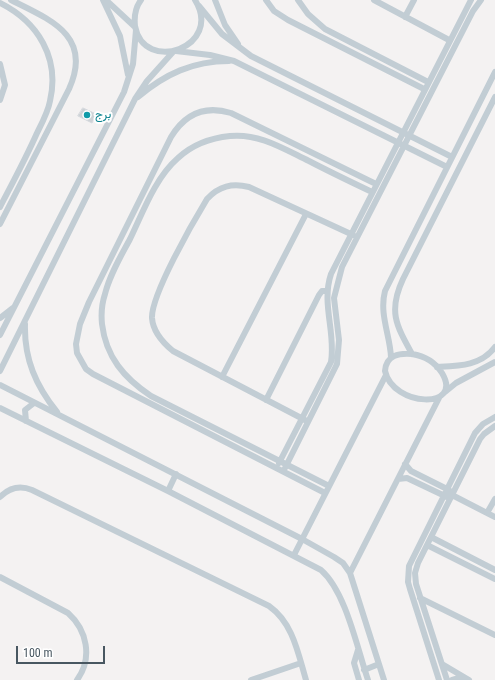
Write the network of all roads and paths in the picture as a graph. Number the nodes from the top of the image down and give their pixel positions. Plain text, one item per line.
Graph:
1 (11, 0) edge
2 (104, 0) edge
3 (141, 0) edge
4 (215, 0) edge
5 (266, 0) edge
6 (298, 0) edge
7 (374, 0) edge
8 (414, 0) edge
9 (470, 0) edge
10 (481, 0) edge
11 (197, 2) edge
12 (0, 3) edge
13 (405, 17) junction
14 (136, 28) junction
15 (325, 30) junction
16 (322, 37) junction
17 (449, 40) junction
18 (174, 52) junction
19 (244, 52) junction
20 (234, 61) junction
21 (0, 64) edge
22 (495, 72) edge
23 (128, 81) junction
24 (428, 82) junction
25 (424, 89) junction
26 (0, 97) edge
27 (495, 97) edge
28 (135, 99) junction
29 (479, 104) junction
30 (489, 109) junction
31 (403, 132) junction
32 (276, 135) junction
33 (409, 135) junction
34 (33, 141) junction
35 (398, 142) junction
36 (272, 143) junction
37 (40, 144) junction
38 (404, 145) junction
39 (452, 157) junction
40 (447, 167) junction
41 (376, 184) junction
42 (372, 192) junction
43 (0, 207) edge
44 (306, 214) junction
45 (0, 224) edge
46 (418, 224) junction
47 (126, 228) junction
48 (428, 229) junction
49 (134, 231) junction
50 (351, 234) junction
51 (357, 237) junction
52 (95, 291) junction
53 (326, 291) junction
54 (104, 295) junction
55 (15, 307) junction
56 (0, 318) edge
57 (26, 320) junction
58 (0, 335) edge
59 (495, 347) edge
60 (412, 354) junction
61 (391, 358) junction
62 (495, 362) edge
63 (437, 367) junction
64 (0, 371) edge
65 (386, 375) junction
66 (222, 377) junction
67 (0, 385) edge
68 (441, 395) junction
69 (266, 400) junction
70 (34, 403) junction
71 (0, 408) edge
72 (10, 413) junction
73 (0, 414) edge
74 (59, 415) junction
75 (495, 417) edge
76 (305, 420) junction
77 (26, 421) junction
78 (495, 426) edge
79 (280, 461) junction
80 (286, 464) junction
81 (405, 464) junction
82 (276, 468) junction
83 (283, 472) junction
84 (176, 474) junction
85 (398, 479) junction
86 (329, 486) junction
87 (447, 489) junction
88 (168, 491) junction
89 (325, 493) junction
90 (444, 496) junction
91 (452, 496) junction
92 (0, 497) edge
93 (495, 498) edge
94 (487, 513) junction
95 (495, 517) edge
96 (431, 537) junction
97 (302, 539) junction
98 (427, 545) junction
99 (294, 555) junction
100 (410, 566) junction
101 (416, 568) junction
102 (495, 570) edge
103 (350, 573) junction
104 (0, 577) edge
105 (495, 579) edge
106 (420, 598) junction
107 (495, 635) edge
108 (434, 640) junction
109 (427, 643) junction
110 (358, 650) junction
111 (437, 650) junction
112 (430, 652) junction
113 (301, 663) junction
114 (379, 664) junction
115 (442, 664) junction
116 (364, 670) junction
117 (466, 679) edge
118 (76, 680) edge
119 (251, 680) edge
120 (306, 680) edge
121 (359, 680) edge
122 (368, 680) edge
123 (384, 680) edge
124 (439, 680) edge
125 (447, 680) edge
126 (452, 680) edge

1 - 37 street
2 - 14 street
2 - 23 street
3 - 14 street
4 - 19 street
5 - 16 street
6 - 15 street
7 - 13 street
8 - 13 street
9 - 17 street
10 - 33 street
11 - 18 street
11 - 19 street
12 - 34 street
13 - 17 street
14 - 18 street
14 - 23 street
15 - 16 street
15 - 24 street
16 - 25 street
17 - 24 street
18 - 20 street
18 - 28 street
19 - 31 street
20 - 28 street
20 - 35 street
21 - 26 street
22 - 29 street
23 - 55 street
24 - 25 street
25 - 31 street
27 - 30 street
28 - 57 street
29 - 30 street
29 - 39 street
30 - 48 street
31 - 33 street
31 - 35 street
32 - 36 street
32 - 41 street
32 - 47 street
33 - 38 street
33 - 39 street
34 - 37 street
34 - 43 street
35 - 38 street
35 - 41 street
36 - 42 street
36 - 49 street
37 - 45 street
38 - 40 street
38 - 51 street
39 - 40 street
40 - 46 street
41 - 42 street
42 - 50 street
44 - 50 street
44 - 66 street
44 - 66 street
46 - 48 street
46 - 61 street
47 - 49 street
47 - 52 street
48 - 60 street
49 - 54 street
50 - 51 street
50 - 53 street
51 - 76 street
52 - 54 street
52 - 82 street
53 - 69 street
53 - 76 street
54 - 79 street
55 - 56 street
55 - 58 street
57 - 64 street
57 - 74 street
59 - 63 street
60 - 61 street
60 - 63 street
61 - 65 street
62 - 68 street
63 - 68 street
65 - 68 street
65 - 86 street
66 - 69 street
67 - 70 street
68 - 81 street
69 - 76 street
70 - 74 street
70 - 77 street
71 - 72 street
72 - 73 street
72 - 77 street
74 - 84 street
75 - 87 street
76 - 79 street
76 - 80 street
77 - 88 street
78 - 91 street
79 - 80 street
79 - 82 street
80 - 83 street
80 - 86 street
81 - 85 street
81 - 87 street
82 - 83 street
83 - 89 street
84 - 88 street
84 - 97 street
85 - 90 street
85 - 103 street
86 - 89 street
87 - 90 street
87 - 91 street
88 - 99 street
89 - 97 street
90 - 91 street
90 - 100 street
91 - 94 street
91 - 96 street
92 - 113 street
93 - 94 street
94 - 95 street
96 - 98 street
96 - 102 street
97 - 99 street
97 - 103 street
98 - 101 street
98 - 105 street
99 - 110 street
100 - 101 street
100 - 109 street
101 - 106 street
103 - 114 street
104 - 118 street
106 - 107 street
106 - 108 street
108 - 109 street
108 - 111 street
109 - 112 street
110 - 116 street
110 - 121 street
111 - 112 street
111 - 115 street
112 - 124 street
113 - 119 street
113 - 120 street
114 - 116 street
114 - 123 street
115 - 117 street
115 - 125 street
116 - 122 street
117 - 126 street

